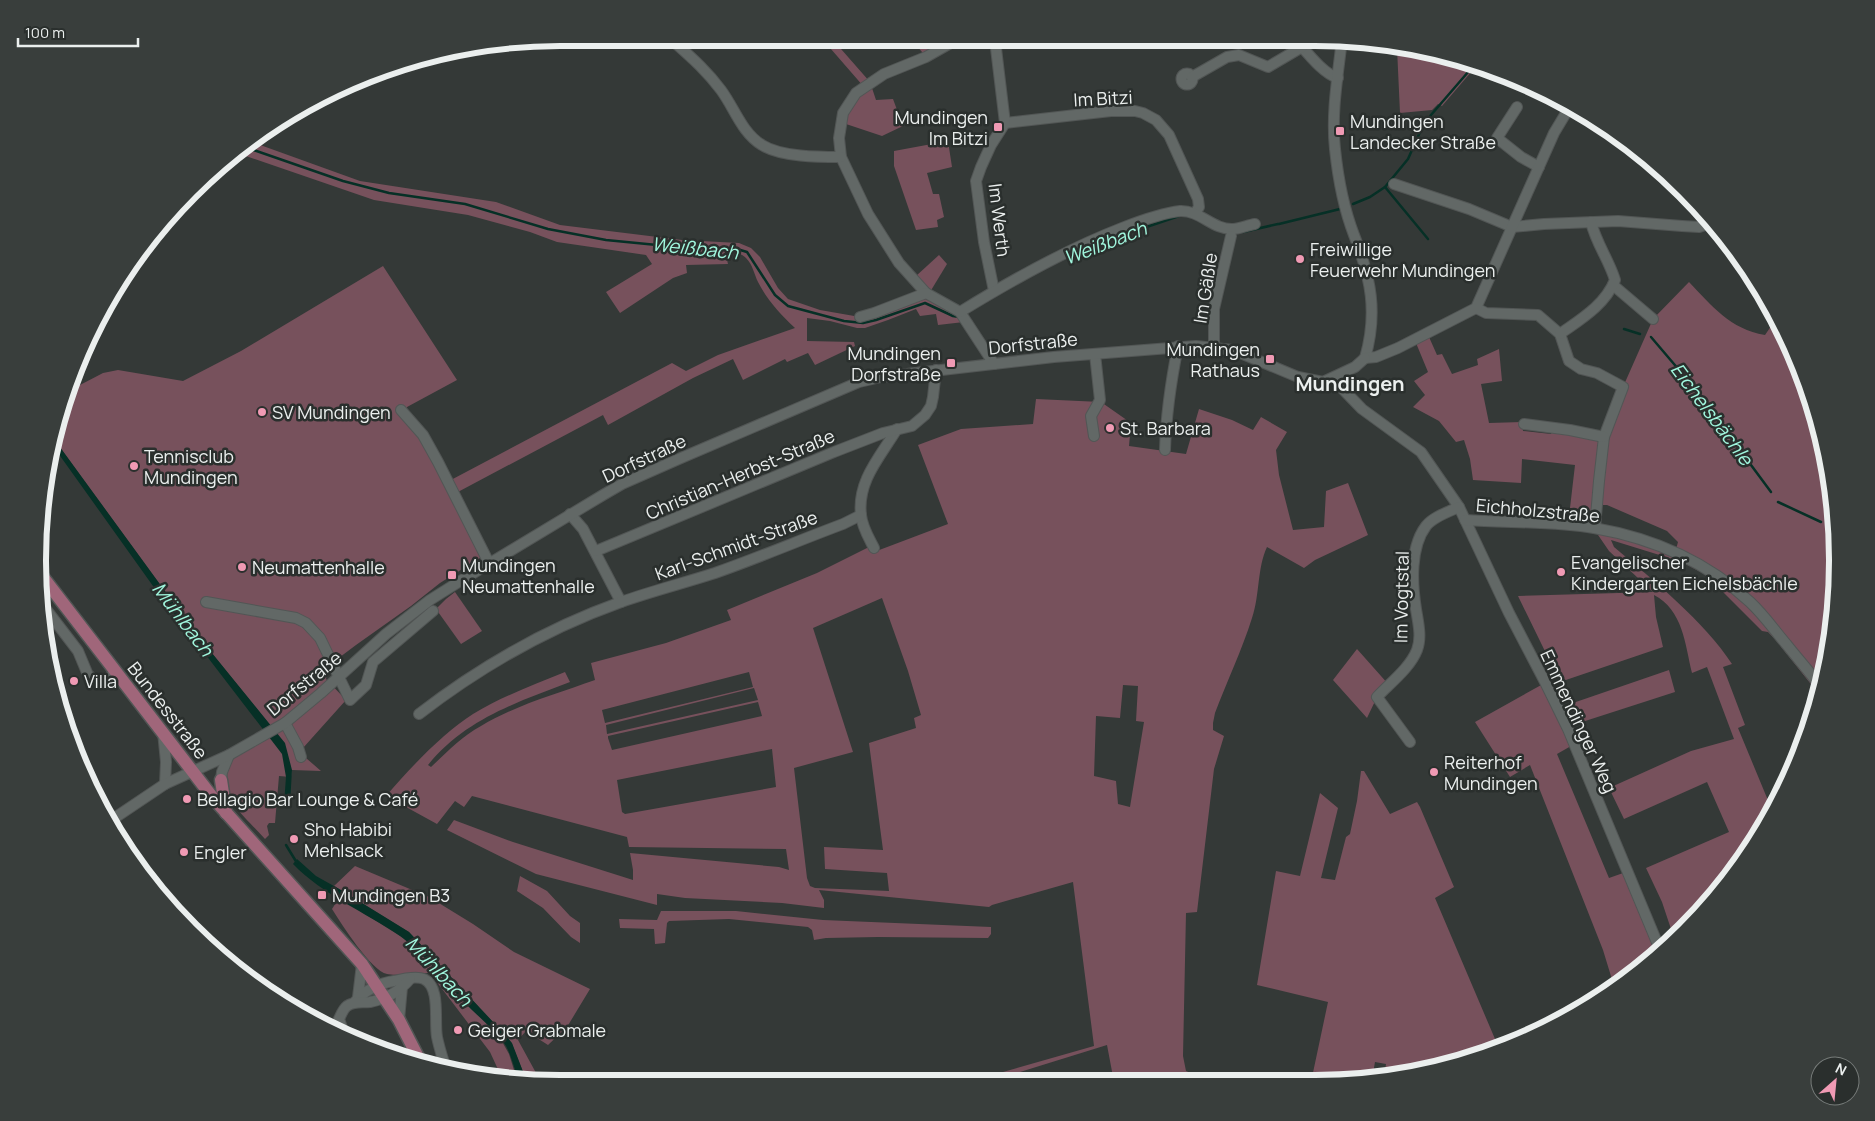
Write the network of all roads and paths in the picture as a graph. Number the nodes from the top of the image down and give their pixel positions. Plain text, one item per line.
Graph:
1 (679, 46) edge
2 (945, 46) edge
3 (996, 46) edge
4 (1302, 47) joint
5 (1341, 47) edge
6 (1192, 77) dead end
7 (1338, 78) junction
8 (1517, 108) dead end
9 (1567, 112) edge
10 (1005, 123) junction
11 (841, 157) junction
12 (1539, 167) junction
13 (1394, 184) dead end
14 (1195, 212) junction
15 (1591, 222) junction
16 (1255, 224) dead end
17 (1704, 225) edge
18 (1512, 227) junction
19 (1231, 236) dead end
20 (1613, 285) junction
21 (994, 291) junction
22 (926, 293) junction
23 (1476, 308) junction
24 (860, 317) dead end
25 (963, 317) junction
26 (1653, 320) dead end
27 (1560, 334) junction
28 (1178, 346) junction
29 (1214, 346) junction
30 (1095, 354) junction
31 (1365, 358) junction
32 (994, 364) junction
33 (936, 370) junction
34 (1332, 379) junction
35 (401, 410) dead end
36 (1524, 424) dead end
37 (897, 429) junction
38 (1094, 436) dead end
39 (1604, 438) junction
40 (1165, 450) dead end
41 (1459, 507) junction
42 (570, 514) junction
43 (861, 515) junction
44 (1465, 520) junction
45 (1595, 528) junction
46 (874, 548) dead end
47 (596, 551) junction
48 (489, 563) junction
49 (47, 582) edge
50 (206, 602) dead end
51 (621, 602) junction
52 (433, 611) dead end
53 (49, 614) edge
54 (117, 672) junction
55 (338, 677) junction
56 (1815, 679) edge
57 (420, 714) dead end
58 (285, 723) junction
59 (163, 732) junction
60 (1410, 742) dead end
61 (229, 755) junction
62 (300, 757) dead end
63 (193, 771) junction
64 (221, 780) joint
65 (165, 784) junction
66 (226, 814) junction
67 (115, 818) edge
68 (1658, 944) edge
69 (362, 964) junction
70 (410, 979) junction
71 (377, 986) junction
72 (402, 988) junction
73 (385, 997) junction
74 (356, 1000) junction
75 (399, 1020) junction
76 (341, 1025) edge
77 (416, 1054) edge
78 (444, 1061) edge

1 - 11 street
2 - 11 street
3 - 10 street
4 - 6 street
4 - 7 street
5 - 7 street
7 - 31 street
8 - 12 street
9 - 12 street
10 - 14 street, Im Bitzi
10 - 21 street, Im Werth
11 - 22 street
12 - 18 street
13 - 18 street
14 - 16 street
14 - 21 street
15 - 17 street
15 - 18 street
15 - 20 street
18 - 23 street
19 - 29 street, Im Gäßle
20 - 26 street
20 - 27 street
21 - 25 street
22 - 24 street
22 - 25 street
23 - 27 street
23 - 31 street
25 - 32 street
27 - 39 street
28 - 29 street, Dorfstraße
28 - 30 street, Dorfstraße
28 - 40 street
29 - 34 street, Dorfstraße
30 - 32 street, Dorfstraße
30 - 38 street
31 - 34 street
32 - 33 street, Dorfstraße
33 - 37 street
33 - 42 street, Dorfstraße
34 - 41 street, Eichholzstraße
35 - 48 street
36 - 39 street
37 - 43 street
37 - 47 street, Christian-Herbst-Straße
39 - 45 street
41 - 44 street, Emmendinger Weg
41 - 60 street, Im Vogtstal
42 - 47 street
42 - 48 street, Dorfstraße
43 - 46 street
43 - 51 street, Karl-Schmidt-Straße
44 - 45 street, Eichholzstraße
44 - 68 street, Emmendinger Weg
45 - 56 street, Eichholzstraße
47 - 51 street
48 - 55 street, Dorfstraße
49 - 54 main road, Bundesstraße
50 - 55 street
51 - 57 street, Karl-Schmidt-Straße
52 - 55 street, Dorfstraße
53 - 54 street
54 - 59 main road, Bundesstraße
55 - 58 street, Dorfstraße
58 - 61 street, Dorfstraße
58 - 62 street
59 - 63 main road, Bundesstraße
59 - 65 street
61 - 63 street, Dorfstraße
61 - 64 street
63 - 65 street, Dorfstraße
63 - 66 main road, Bundesstraße
64 - 66 main road
65 - 67 street, Dorfstraße
66 - 69 main road, Bundesstraße
69 - 71 main road, Bundesstraße
69 - 74 street
70 - 71 street
70 - 72 street
70 - 78 street
71 - 73 main road, Bundesstraße
71 - 74 street
72 - 73 street
72 - 75 street
73 - 74 street
73 - 75 main road, Bundesstraße
74 - 76 street
75 - 77 main road, Bundesstraße

